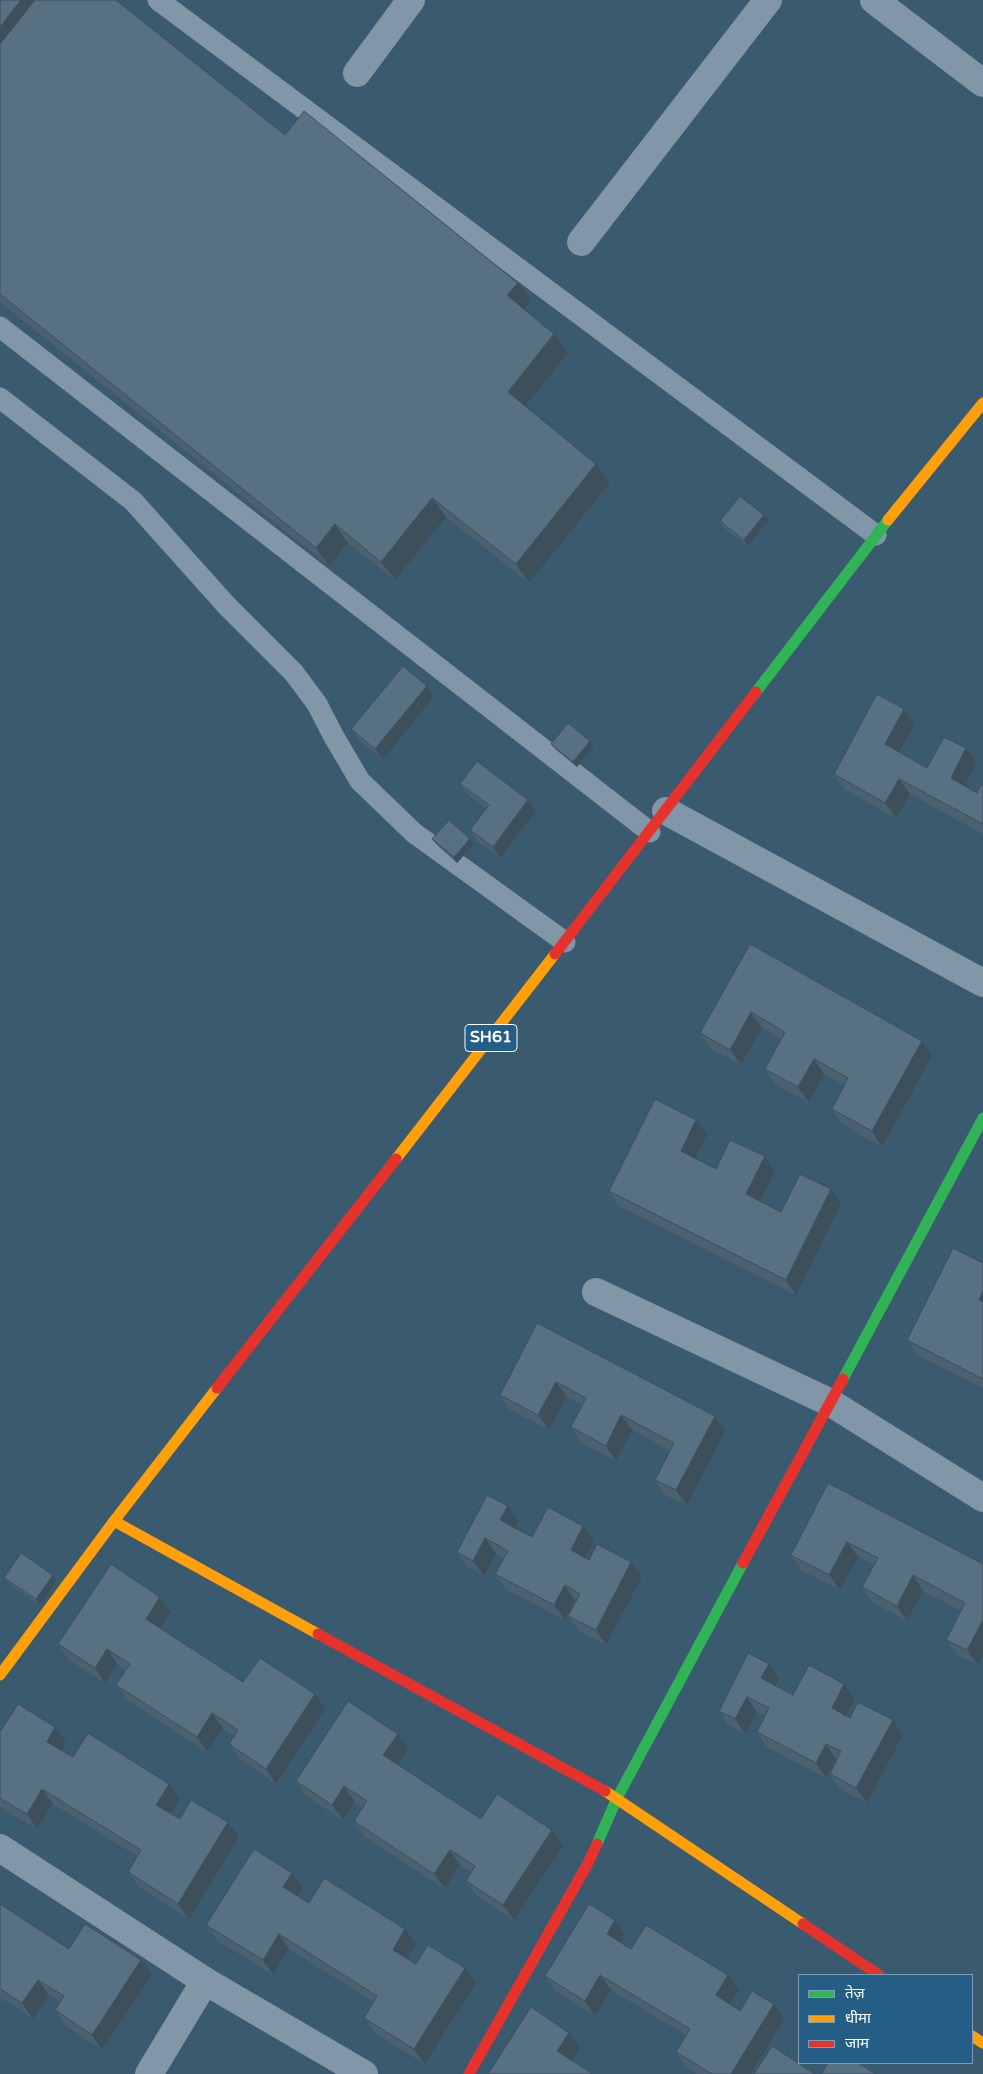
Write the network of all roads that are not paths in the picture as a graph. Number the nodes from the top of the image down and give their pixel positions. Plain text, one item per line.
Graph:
1 (158, 0) edge
2 (411, 0) edge
3 (768, 0) edge
4 (874, 0) edge
5 (356, 74) dead end
6 (983, 83) edge
7 (581, 242) dead end
8 (0, 327) edge
9 (0, 398) edge
10 (983, 402) edge
11 (876, 536) junction
12 (658, 821) junction
13 (565, 942) junction
14 (983, 983) edge
15 (983, 1118) edge
16 (596, 1292) dead end
17 (831, 1402) junction
18 (983, 1498) edge
19 (114, 1521) junction
20 (0, 1675) edge
21 (617, 1798) junction
22 (0, 1848) edge
23 (878, 1974) edge
24 (205, 1981) junction
25 (150, 2074) edge
26 (364, 2074) edge
27 (469, 2074) edge

1 - 11 lane
2 - 5 street
3 - 7 street
4 - 6 street
8 - 12 lane
9 - 13 lane
10 - 11 street, SH61
11 - 12 street, SH61
12 - 13 street, SH61
12 - 14 street
13 - 19 street, SH61
15 - 17 street
16 - 17 street
17 - 18 street
17 - 21 street
19 - 20 street, SH61
19 - 21 street
21 - 23 street
21 - 27 street
22 - 24 street
24 - 25 street
24 - 26 street

